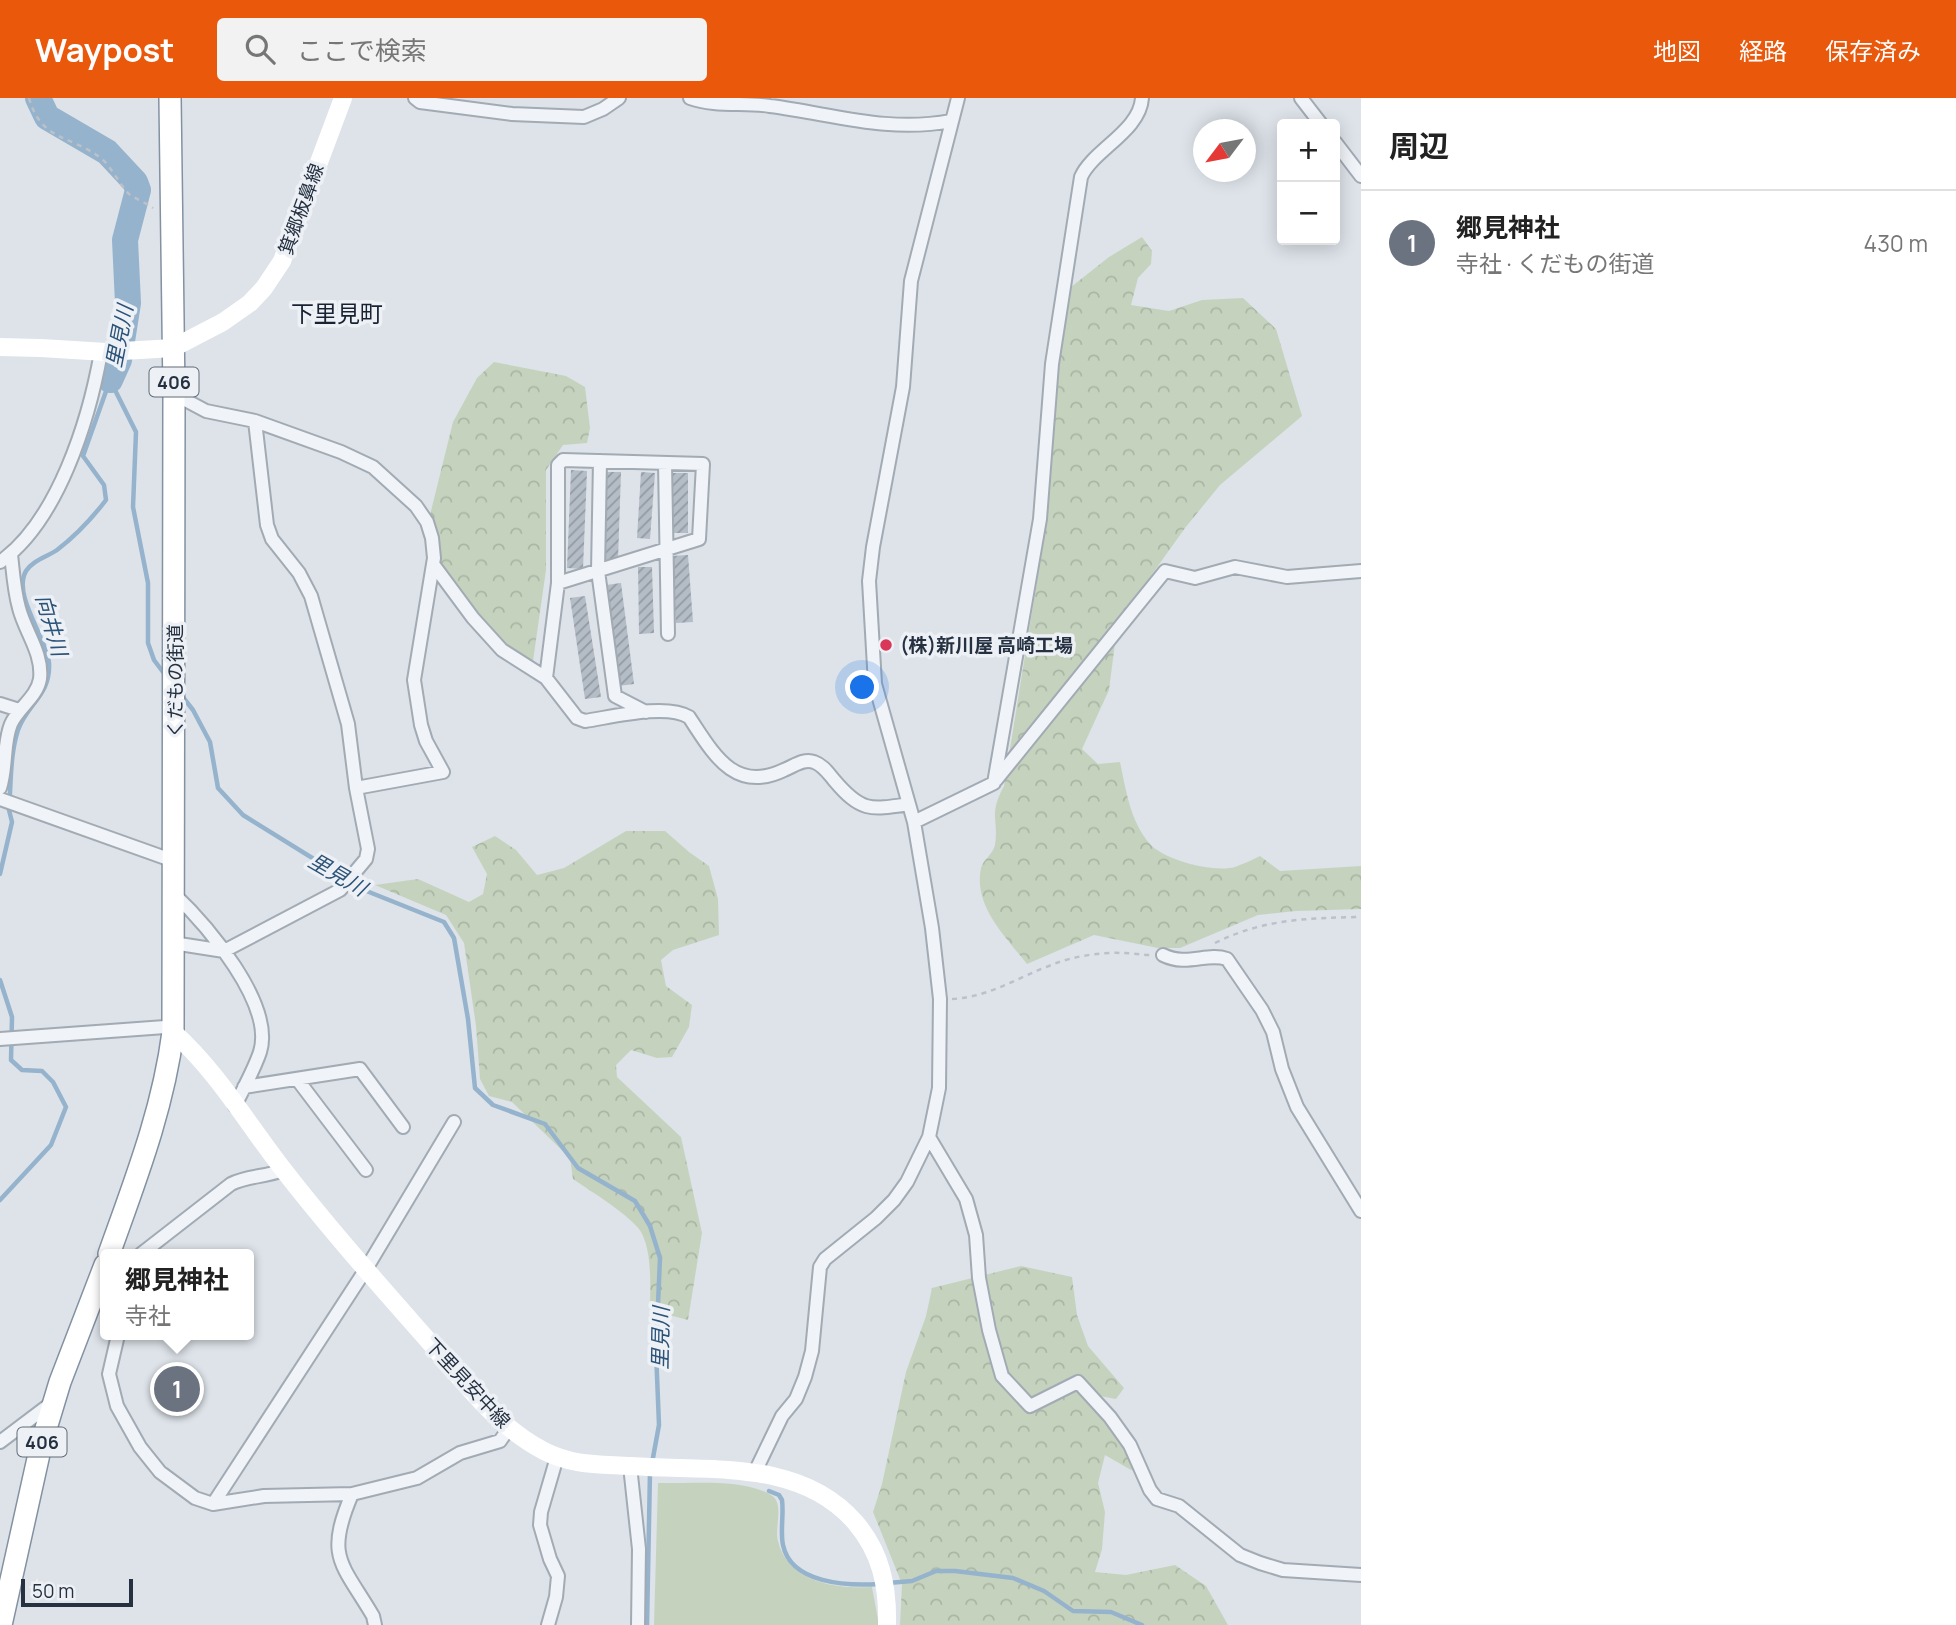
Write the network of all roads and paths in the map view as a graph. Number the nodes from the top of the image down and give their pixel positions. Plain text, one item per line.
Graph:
1 (29, 98) edge
2 (170, 98) edge
3 (342, 98) edge
4 (415, 98) edge
5 (619, 98) edge
6 (690, 98) edge
7 (958, 98) edge
8 (966, 98) edge
9 (1142, 98) edge
10 (1301, 98) edge
11 (1317, 119) edge
12 (951, 121) junction
13 (1340, 149) edge
14 (1361, 176) edge
15 (144, 202) dead end
16 (0, 347) edge
17 (173, 348) junction
18 (104, 352) junction
19 (174, 394) junction
20 (256, 421) junction
21 (600, 461) junction
22 (665, 463) junction
23 (665, 550) junction
24 (11, 554) junction
25 (0, 562) edge
26 (433, 564) junction
27 (598, 570) junction
28 (1361, 571) edge
29 (558, 583) junction
30 (668, 634) dead end
31 (546, 678) junction
32 (0, 704) edge
33 (19, 710) junction
34 (647, 712) junction
35 (994, 783) junction
36 (0, 788) edge
37 (356, 788) junction
38 (0, 799) edge
39 (909, 804) junction
40 (914, 822) junction
41 (174, 861) junction
42 (173, 892) junction
43 (173, 943) junction
44 (224, 951) junction
45 (1163, 955) dead end
46 (173, 1032) junction
47 (0, 1039) edge
48 (297, 1079) junction
49 (244, 1087) junction
50 (235, 1106) junction
51 (454, 1122) dead end
52 (403, 1127) dead end
53 (929, 1137) junction
54 (283, 1170) junction
55 (366, 1170) dead end
56 (1361, 1211) edge
57 (111, 1249) edge
58 (147, 1249) edge
59 (366, 1269) junction
60 (100, 1286) edge
61 (117, 1340) edge
62 (53, 1402) junction
63 (509, 1428) junction
64 (0, 1442) edge
65 (557, 1457) junction
66 (633, 1466) junction
67 (755, 1472) junction
68 (352, 1494) junction
69 (213, 1504) junction
70 (1361, 1575) edge
71 (1, 1625) edge
72 (375, 1625) edge
73 (548, 1625) edge
74 (638, 1625) edge
75 (887, 1625) edge

1 - 15 path
2 - 17 highway, くだもの街道 / 406
3 - 17 main road, 箕郷板鼻線
4 - 5 street
6 - 12 street
7 - 12 street
8 - 12 street
9 - 35 street
10 - 11 street
12 - 39 street
13 - 14 street
16 - 18 main road, 箕郷板鼻線
17 - 18 main road, 箕郷板鼻線
17 - 19 highway, くだもの街道 / 406
18 - 24 street
19 - 20 street
19 - 41 highway, くだもの街道 / 406
20 - 26 street
20 - 37 street
21 - 22 street
21 - 27 street
21 - 29 street
22 - 23 street
22 - 23 street
23 - 27 street
23 - 30 street
24 - 25 street
24 - 33 street
26 - 31 street
26 - 37 street
27 - 29 street
27 - 34 street
28 - 35 street
29 - 31 street
31 - 34 street
32 - 33 street
33 - 36 street
34 - 39 street
35 - 40 street
37 - 44 street
38 - 41 street
39 - 40 street
40 - 53 street
41 - 42 highway, くだもの街道 / 406
42 - 43 highway, くだもの街道 / 406
42 - 44 street
43 - 44 street
43 - 46 highway, くだもの街道 / 406
44 - 49 street
45 - 56 street
46 - 47 street
46 - 50 main road, 下里見安中線
46 - 57 highway, くだもの街道 / 406
48 - 49 street
48 - 52 street
48 - 55 street
49 - 50 street
50 - 54 main road, 下里見安中線
51 - 59 street
53 - 67 street
53 - 70 street
54 - 58 street
54 - 59 main road, 下里見安中線
59 - 63 main road, 下里見安中線
59 - 69 street
60 - 62 highway, 406
61 - 69 street
62 - 64 street
62 - 71 highway, 406
63 - 65 main road, 下里見安中線
63 - 68 street
65 - 66 main road, 下里見安中線
65 - 73 street
66 - 67 main road, 下里見安中線
66 - 74 street
67 - 75 main road, 下里見安中線
68 - 69 street
68 - 72 street

